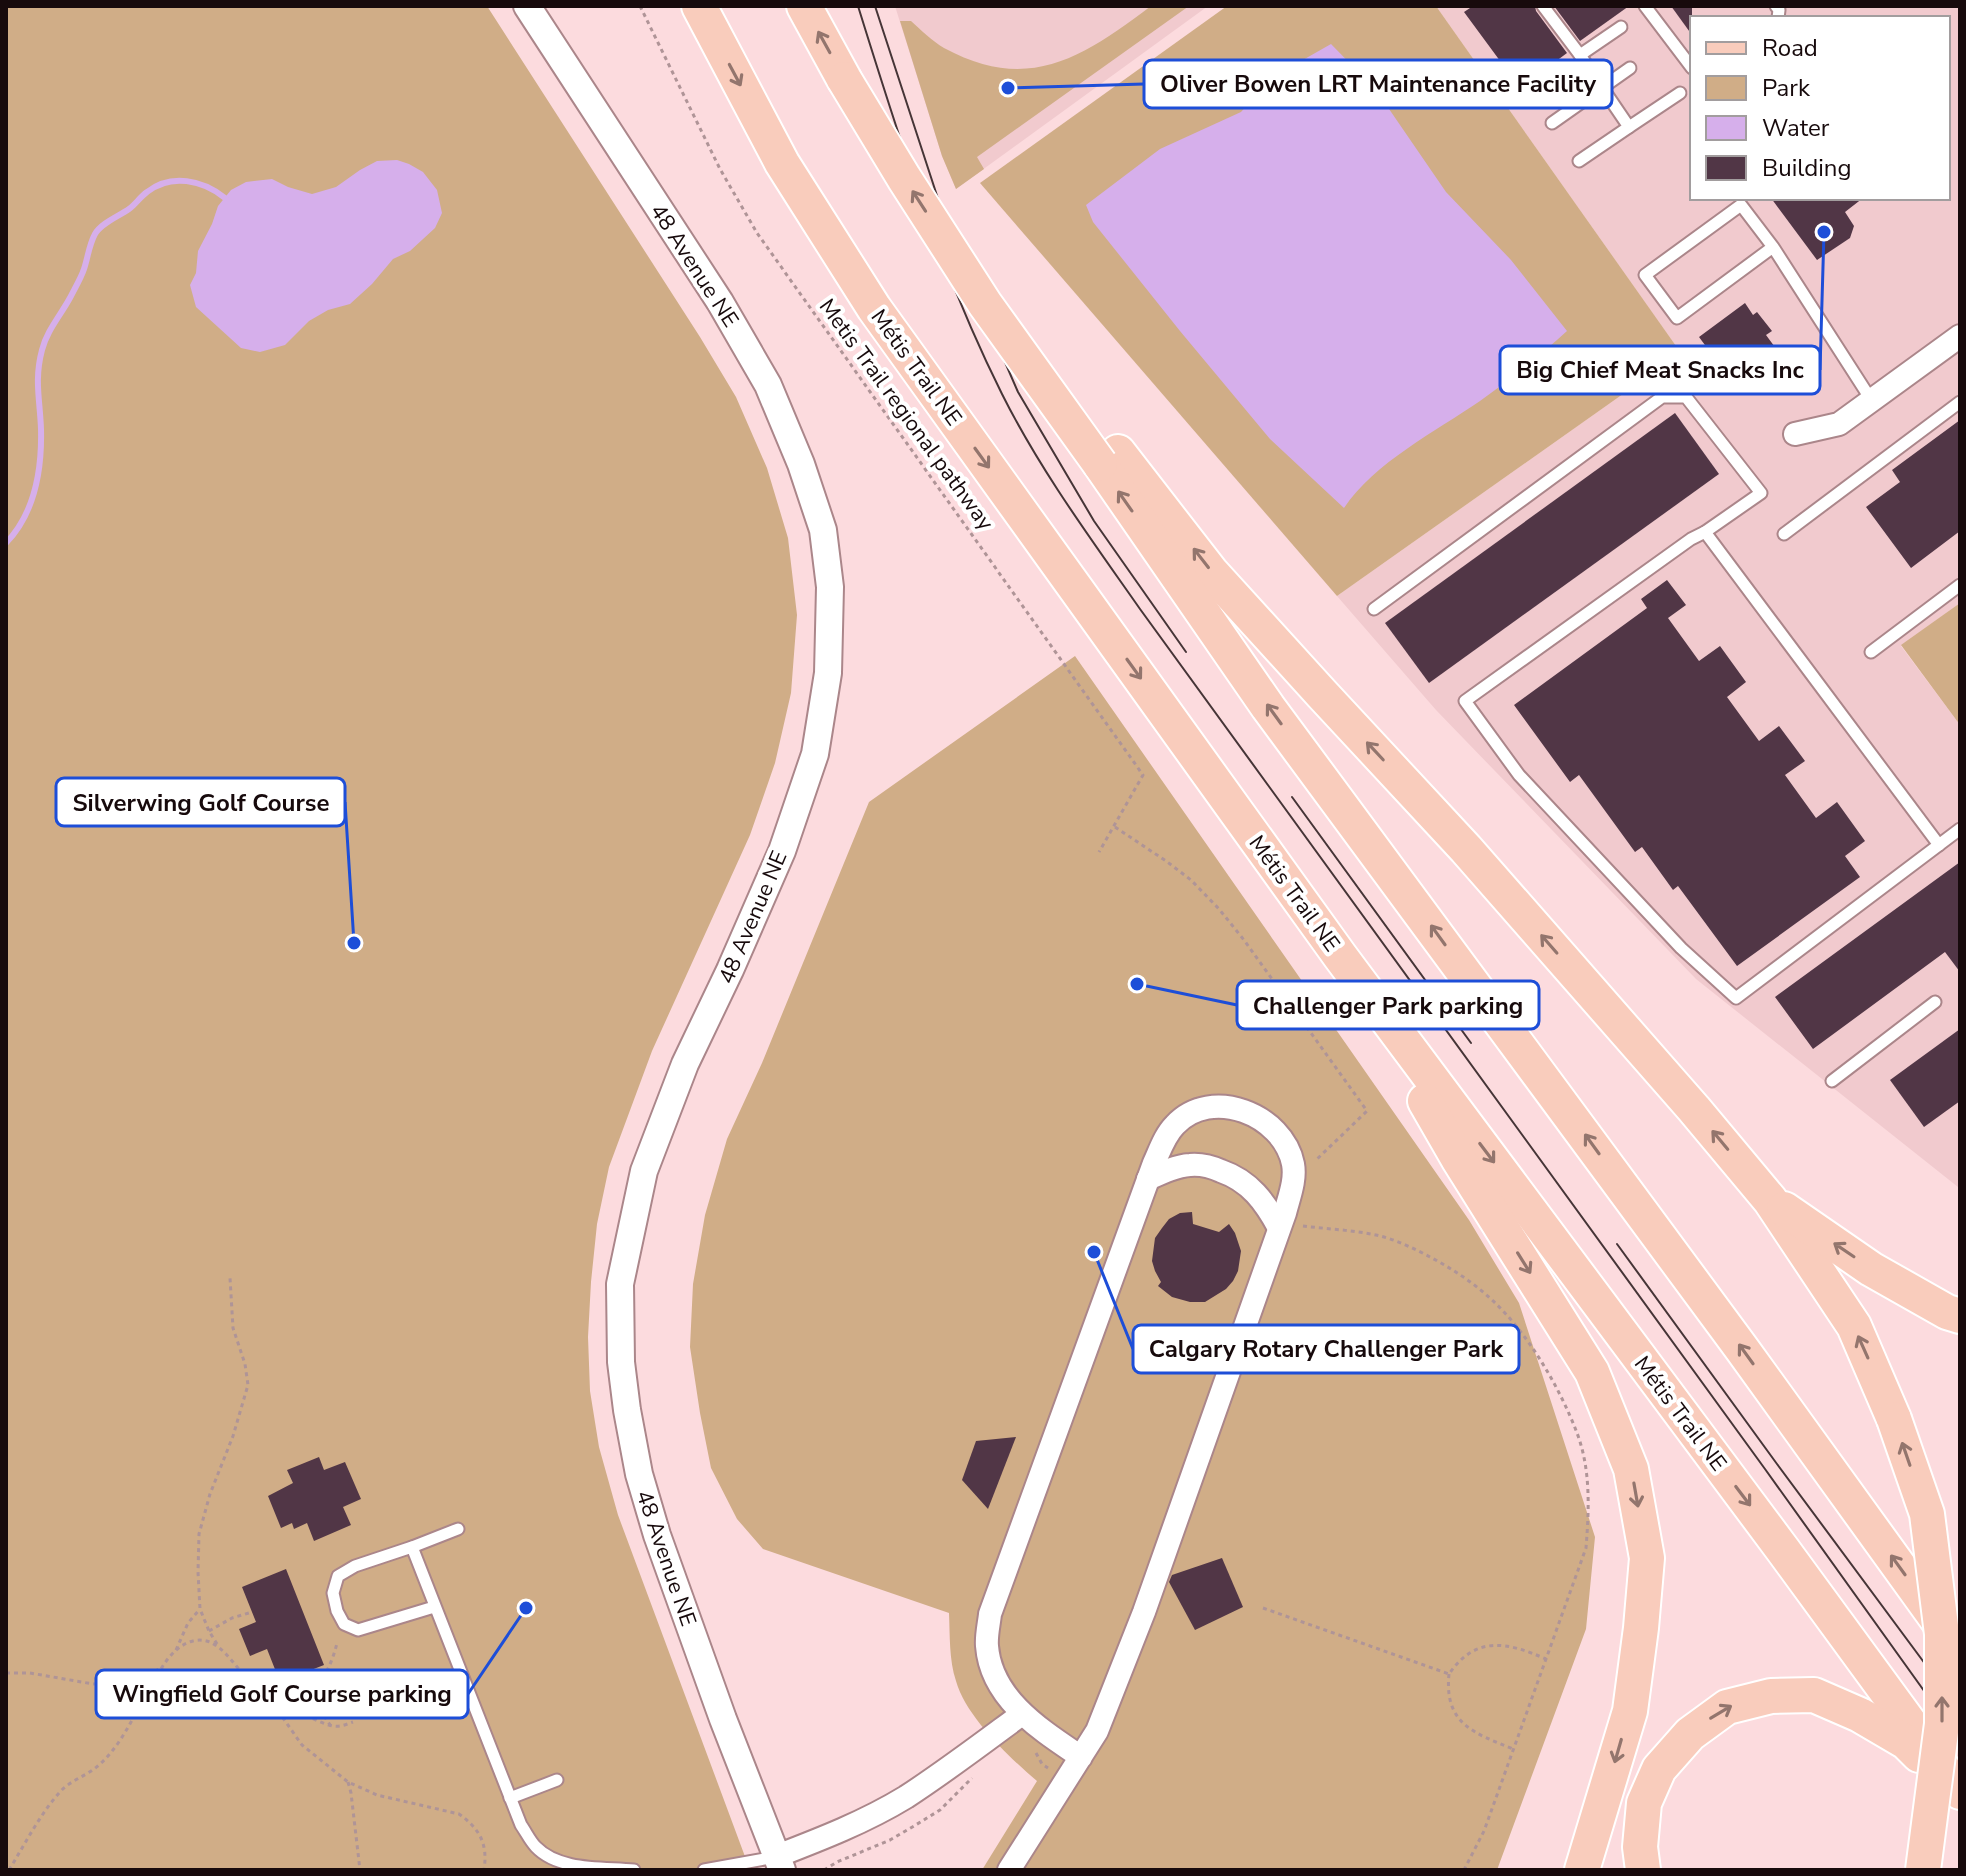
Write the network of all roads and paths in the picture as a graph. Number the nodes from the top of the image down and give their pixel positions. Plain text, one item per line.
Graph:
1 (527, 6) edge
2 (640, 6) edge
3 (699, 6) edge
4 (804, 6) edge
5 (1543, 6) edge
6 (1645, 6) edge
7 (1621, 27) dead end
8 (1580, 55) junction
9 (1690, 65) edge
10 (1630, 68) dead end
11 (1602, 88) junction
12 (1680, 93) dead end
13 (1552, 123) dead end
14 (1629, 127) junction
15 (1579, 161) dead end
16 (1773, 247) junction
17 (1960, 336) edge
18 (1872, 401) junction
19 (1960, 402) edge
20 (1795, 434) dead end
21 (1109, 458) junction
22 (1705, 532) junction
23 (1784, 534) dead end
24 (1960, 585) edge
25 (1374, 609) dead end
26 (1871, 652) dead end
27 (1115, 827) junction
28 (1960, 829) edge
29 (1939, 845) junction
30 (1099, 852) dead end
31 (1340, 956) junction
32 (1935, 1002) dead end
33 (1832, 1081) dead end
34 (1312, 1164) dead end
35 (1148, 1179) junction
36 (1770, 1200) junction
37 (1288, 1227) junction
38 (230, 1278) dead end
39 (1960, 1316) edge
40 (458, 1529) dead end
41 (412, 1547) junction
42 (434, 1607) junction
43 (1263, 1608) dead end
44 (200, 1609) junction
45 (252, 1612) dead end
46 (209, 1631) junction
47 (337, 1643) dead end
48 (219, 1647) junction
49 (176, 1650) junction
50 (1960, 1651) edge
51 (1546, 1659) junction
52 (163, 1667) junction
53 (6, 1673) edge
54 (1449, 1674) junction
55 (318, 1684) junction
56 (259, 1691) junction
57 (1022, 1714) junction
58 (283, 1719) junction
59 (353, 1722) dead end
60 (331, 1726) junction
61 (1034, 1749) dead end
62 (1513, 1749) junction
63 (1081, 1757) junction
64 (979, 1771) dead end
65 (557, 1780) dead end
66 (1066, 1781) junction
67 (348, 1782) junction
68 (1960, 1793) edge
69 (510, 1798) junction
70 (779, 1863) edge
71 (9, 1870) edge
72 (360, 1870) edge
73 (484, 1870) edge
74 (634, 1870) edge
75 (704, 1870) edge
76 (824, 1870) edge
77 (1009, 1870) edge
78 (1464, 1870) edge
79 (1582, 1870) edge
80 (1643, 1870) edge
81 (1923, 1870) edge

1 - 70 street, 48 Avenue NE
2 - 27 path, Metis Trail regional pathway
3 -> 31 main road, Métis Trail NE
21 -> 4 main road, bridge
5 - 8 lane
6 - 9 lane
7 - 8 lane
8 - 11 lane
10 - 11 lane
11 - 13 lane
11 - 14 lane
12 - 14 lane
14 - 15 lane
16 - 16 lane
16 - 18 lane
17 - 18 street
18 - 20 street
19 - 23 lane
36 -> 21 main road
50 -> 21 main road
22 - 25 lane
22 - 29 lane
22 - 29 lane
24 - 26 lane
27 - 30 path
27 - 34 path
28 - 29 lane
31 -> 68 main road, Métis Trail NE
31 -> 79 main road
32 - 33 lane
35 - 37 street
35 - 37 street
35 - 57 street
39 -> 36 main road
81 -> 36 main road, bridge
37 - 51 path
37 - 63 street
38 - 44 path
40 - 41 lane
41 - 42 lane
41 - 42 lane
42 - 69 lane
43 - 54 path
44 - 46 path
44 - 49 path
45 - 46 path
46 - 48 path
47 - 55 path
48 - 49 path
48 - 56 path
49 - 52 path
51 - 54 path
51 - 62 path
52 - 53 path
52 - 71 path
54 - 62 path
55 - 56 path
55 - 60 path
56 - 58 path
57 - 63 street
57 - 70 street
58 - 60 path
58 - 67 path
59 - 60 path
61 - 66 path
62 - 78 path
63 - 66 street
64 - 76 path
65 - 69 lane
66 - 77 street
67 - 72 path
67 - 73 path
80 -> 68 main road
69 - 74 lane
70 - 75 lane

